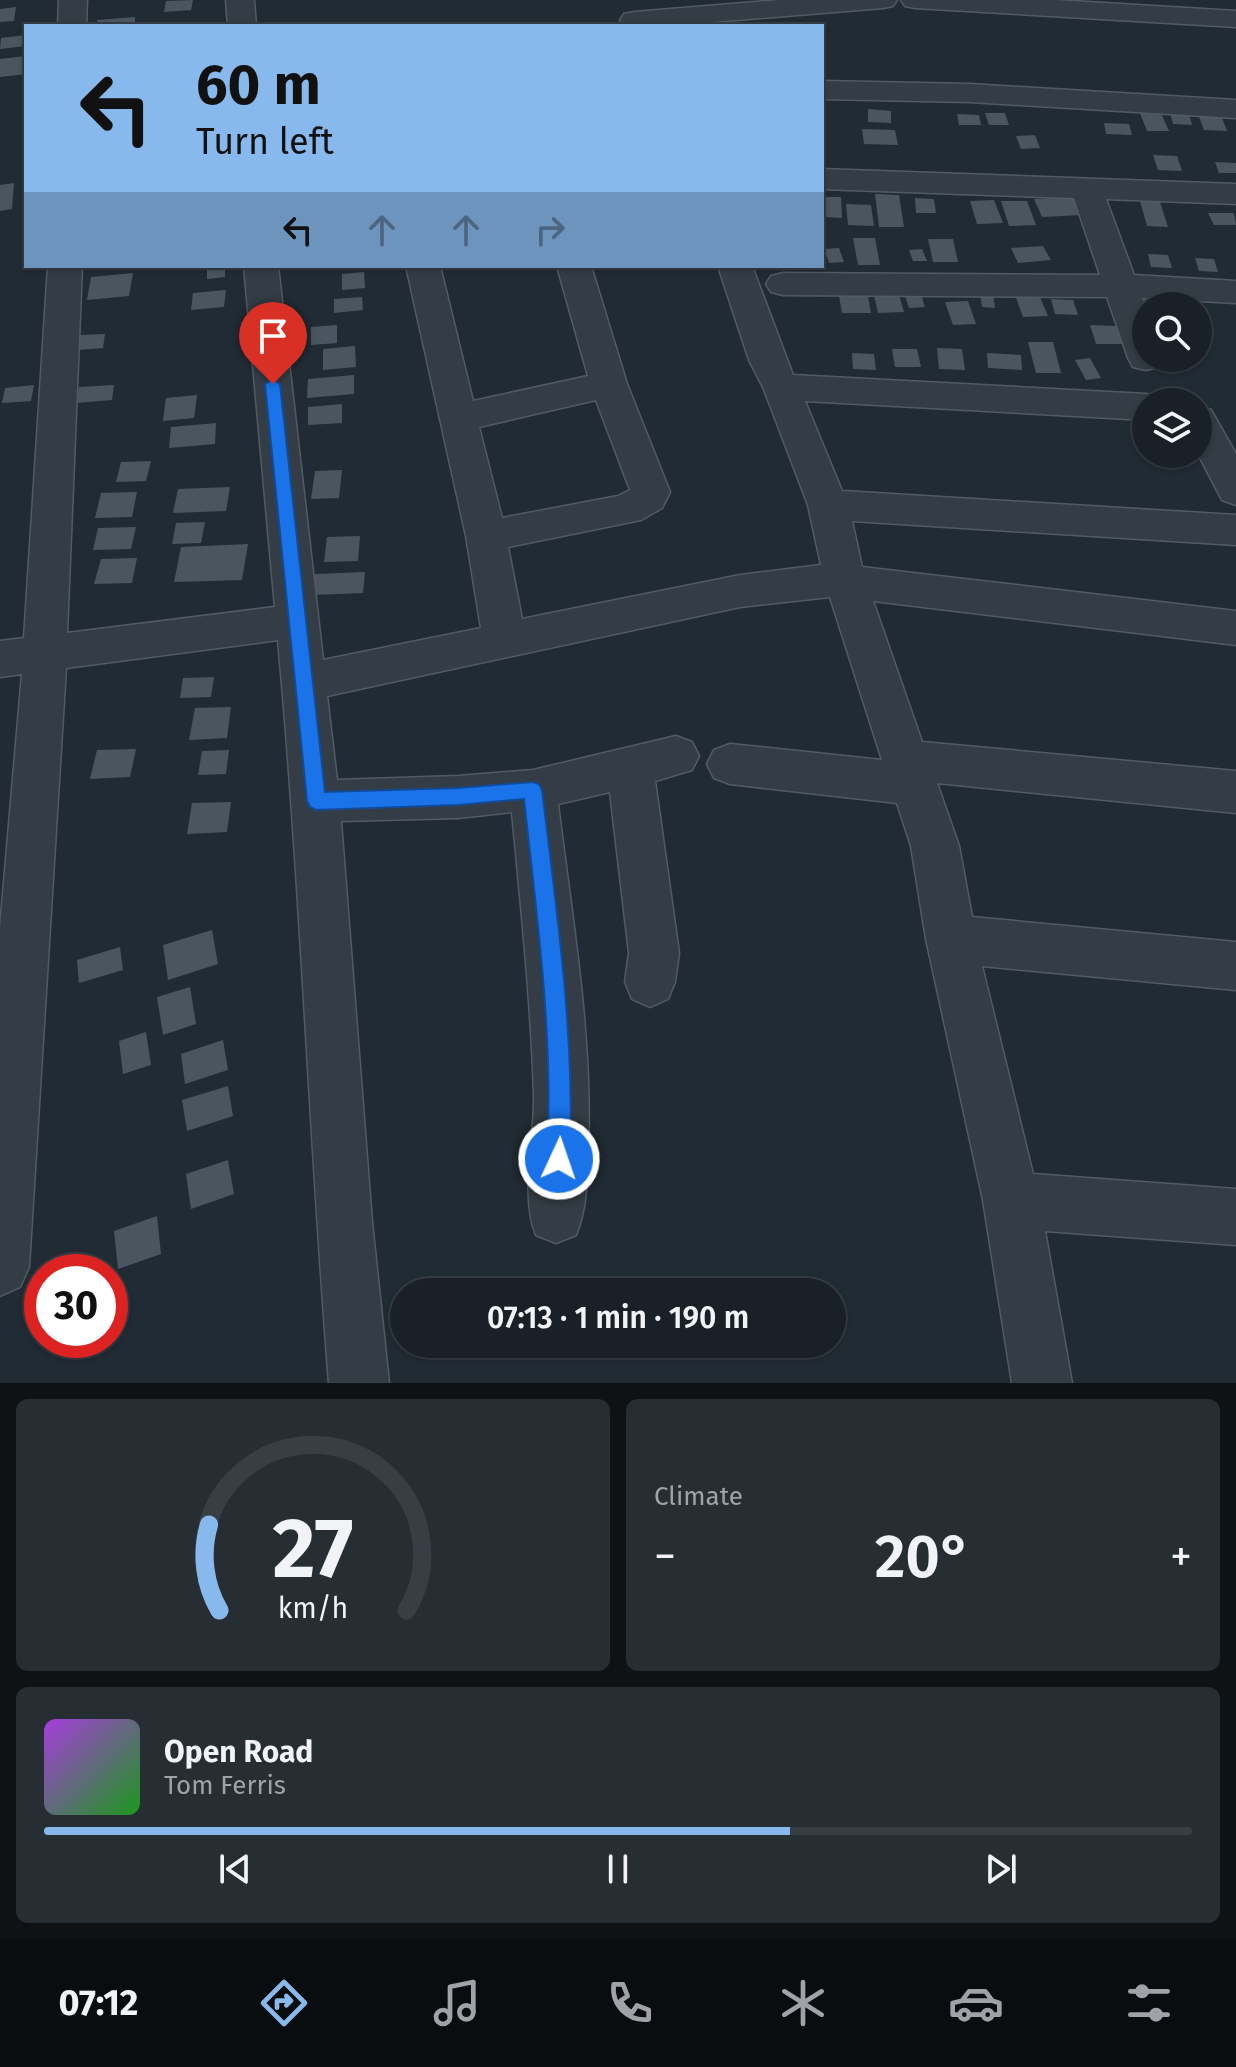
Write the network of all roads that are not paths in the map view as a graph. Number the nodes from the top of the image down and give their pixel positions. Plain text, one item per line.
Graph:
1 (73, 0) edge
2 (240, 0) edge
3 (883, 0) edge
4 (915, 0) edge
5 (633, 15) edge
6 (1236, 19) edge
7 (72, 24) edge
8 (242, 24) edge
9 (824, 90) edge
10 (1236, 109) edge
11 (824, 179) edge
12 (1086, 187) junction
13 (1236, 194) edge
14 (65, 268) edge
15 (261, 268) edge
16 (423, 268) edge
17 (575, 268) edge
18 (736, 268) edge
19 (783, 284) dead end
20 (1121, 286) junction
21 (1236, 292) edge
22 (1132, 318) edge
23 (609, 384) junction
24 (781, 387) junction
25 (1132, 406) edge
26 (1212, 411) edge
27 (1236, 412) edge
28 (459, 418) junction
29 (1212, 445) edge
30 (1236, 490) edge
31 (828, 505) junction
32 (1236, 530) edge
33 (486, 536) junction
34 (845, 581) junction
35 (296, 621) junction
36 (1236, 628) edge
37 (505, 642) junction
38 (23, 656) edge
39 (305, 682) junction
40 (676, 756) dead end
41 (730, 764) dead end
42 (630, 767) junction
43 (909, 772) junction
44 (533, 790) junction
45 (1236, 792) edge
46 (316, 801) junction
47 (951, 939) junction
48 (1236, 966) edge
49 (650, 982) dead end
50 (1011, 1200) junction
51 (556, 1215) dead end
52 (1236, 1217) edge
53 (0, 1267) edge
54 (359, 1383) edge
55 (1042, 1383) edge

1 - 7 street
2 - 8 street
3 - 5 street
4 - 6 street
9 - 10 street
11 - 12 street
12 - 13 street
12 - 20 street
14 - 38 street
15 - 35 street
16 - 28 street
17 - 23 street
18 - 24 street
19 - 20 street
20 - 21 street
20 - 22 street
23 - 28 street
23 - 33 street
24 - 25 street
24 - 31 street
26 - 27 street
28 - 33 street
29 - 30 street
31 - 32 street
31 - 34 street
33 - 37 street
34 - 36 street
34 - 37 street
34 - 43 street
35 - 38 street
35 - 39 street
37 - 39 street
38 - 53 street
39 - 46 street
40 - 42 street
41 - 43 street
42 - 44 street
42 - 49 street
43 - 45 street
43 - 47 street
44 - 46 street
44 - 51 street
46 - 54 street
47 - 48 street
47 - 50 street
50 - 52 street
50 - 55 street

